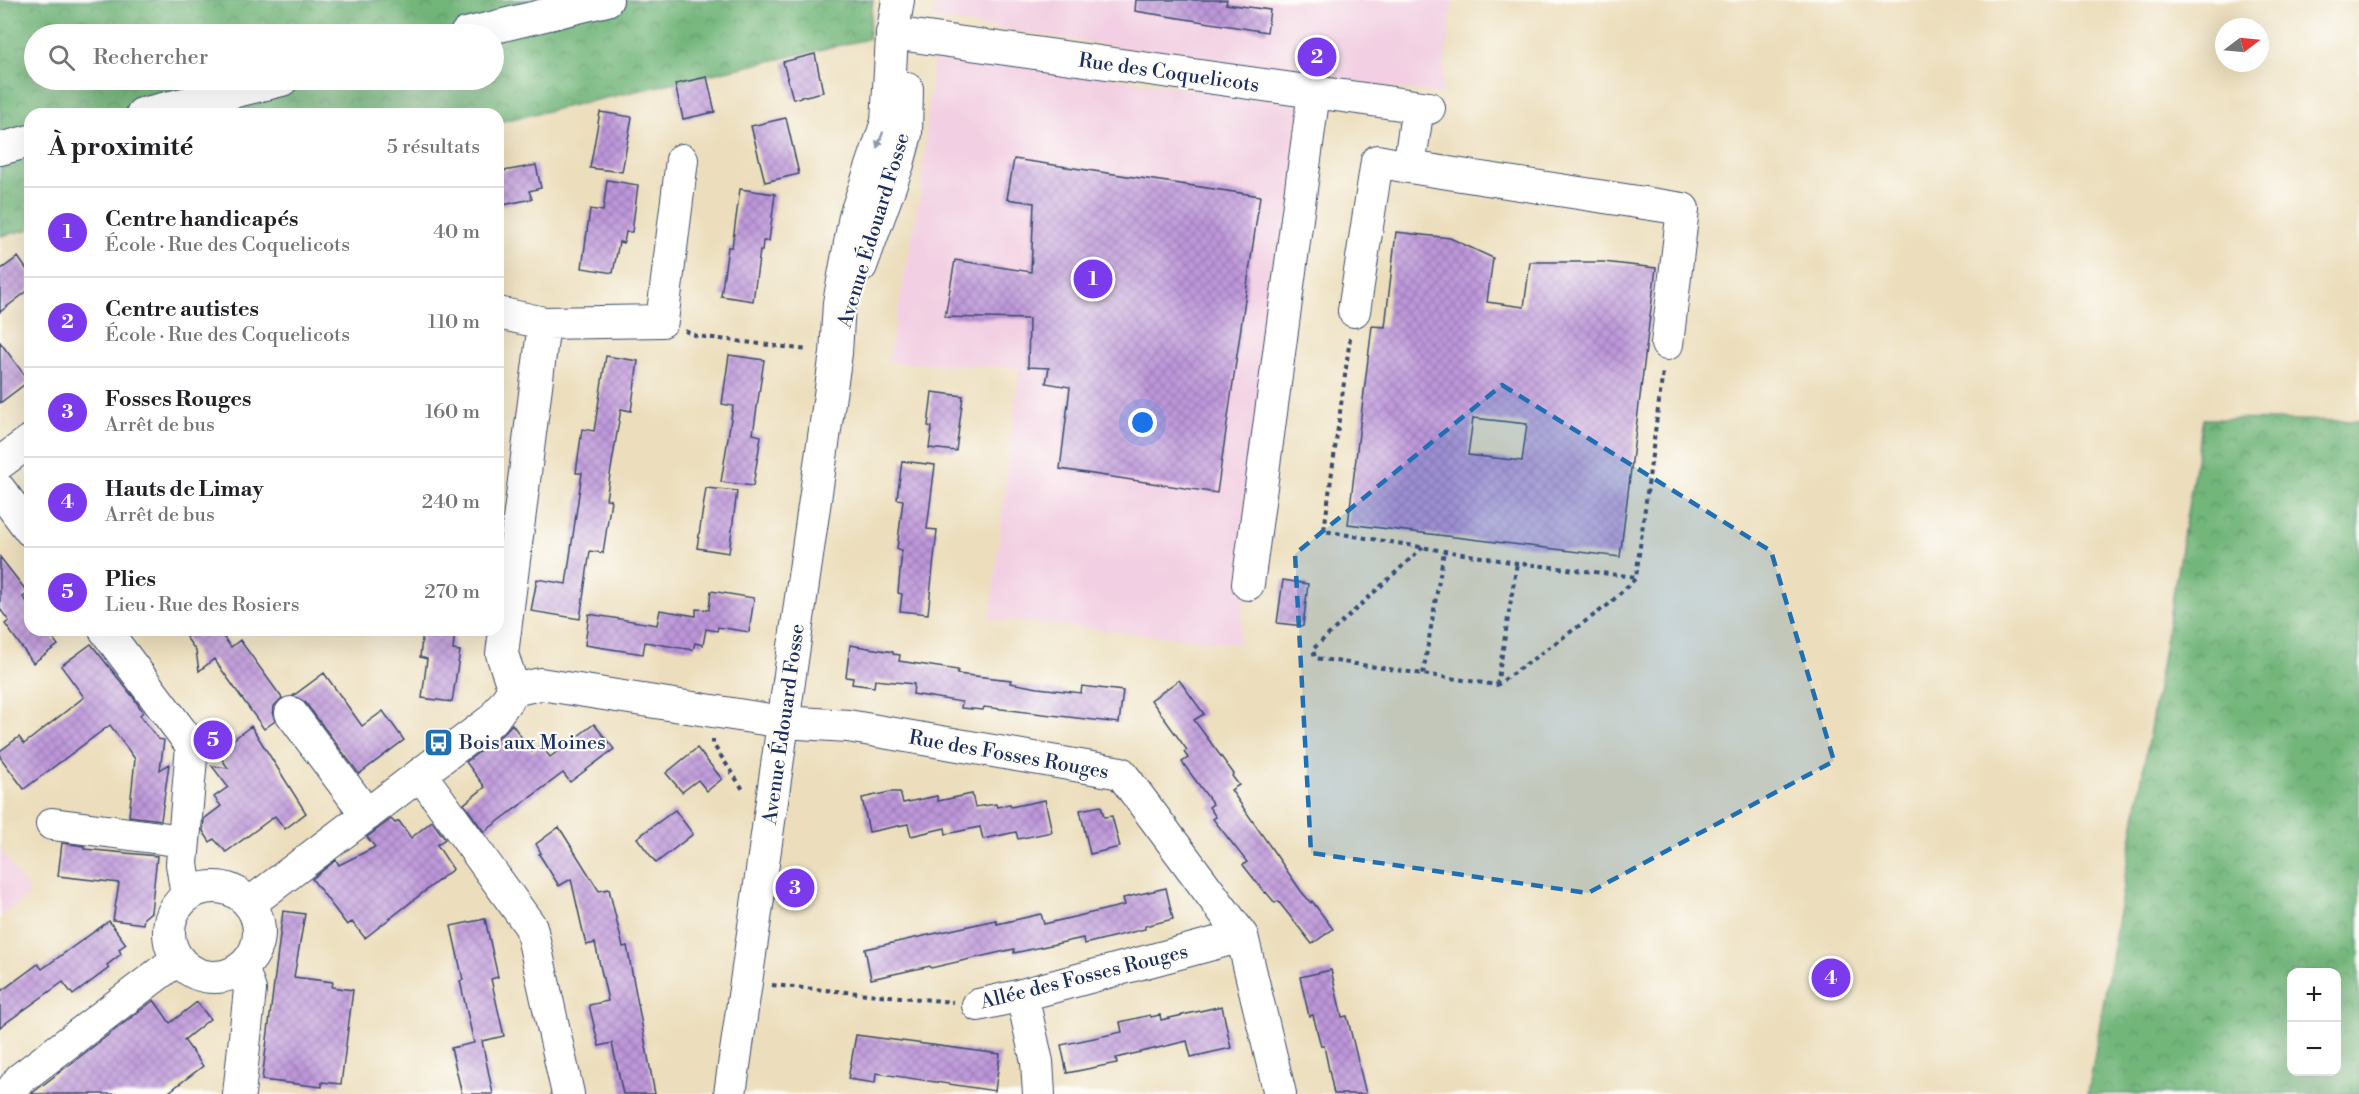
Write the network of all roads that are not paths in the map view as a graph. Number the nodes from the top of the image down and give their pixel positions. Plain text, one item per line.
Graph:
1 (607, 0) edge
2 (898, 0) edge
3 (919, 0) edge
4 (504, 25) edge
5 (901, 34) junction
6 (241, 90) edge
7 (1314, 92) junction
8 (166, 108) edge
9 (24, 143) edge
10 (0, 149) edge
11 (682, 160) dead end
12 (1409, 167) junction
13 (1354, 311) road end
14 (504, 314) edge
15 (544, 323) junction
16 (1667, 344) road end
17 (24, 445) edge
18 (0, 463) edge
19 (0, 490) edge
20 (508, 514) edge
21 (24, 522) edge
22 (1248, 584) dead end
23 (504, 607) edge
24 (110, 636) edge
25 (503, 636) edge
26 (514, 690) junction
27 (291, 713) dead end
28 (783, 722) junction
29 (421, 776) junction
30 (367, 815) junction
31 (52, 824) dead end
32 (184, 841) junction
33 (187, 896) junction
34 (249, 904) junction
35 (1242, 936) junction
36 (178, 959) junction
37 (242, 967) junction
38 (1022, 995) junction
39 (978, 1005) road end
40 (9, 1094) edge
41 (239, 1094) edge
42 (568, 1094) edge
43 (730, 1094) edge
44 (1038, 1094) edge
45 (1280, 1094) edge

1 - 4 street
2 - 5 street, Avenue Édouard Fosse
3 - 5 street, Avenue Édouard Fosse
5 - 7 street, Rue des Coquelicots
5 - 28 street, Avenue Édouard Fosse
6 - 8 street
7 - 12 street, Rue des Coquelicots
7 - 22 street
9 - 10 street
11 - 15 street
12 - 13 street
12 - 16 street
14 - 15 street
15 - 20 street
17 - 18 street
19 - 21 street
20 - 23 street
24 - 32 street
25 - 26 street
26 - 28 street, Rue des Fosses Rouges
26 - 29 street
27 - 30 street
28 - 35 street, Rue des Fosses Rouges
28 - 43 street, Avenue Édouard Fosse
29 - 30 street
29 - 42 street
30 - 34 street
31 - 32 street
32 - 33 street
33 - 34 street
33 - 36 street
34 - 37 street
35 - 38 street, Allée des Fosses Rouges
35 - 45 street, Rue des Fosses Rouges
36 - 37 street
36 - 40 street
37 - 41 street
38 - 39 street, Allée des Fosses Rouges
38 - 44 street

